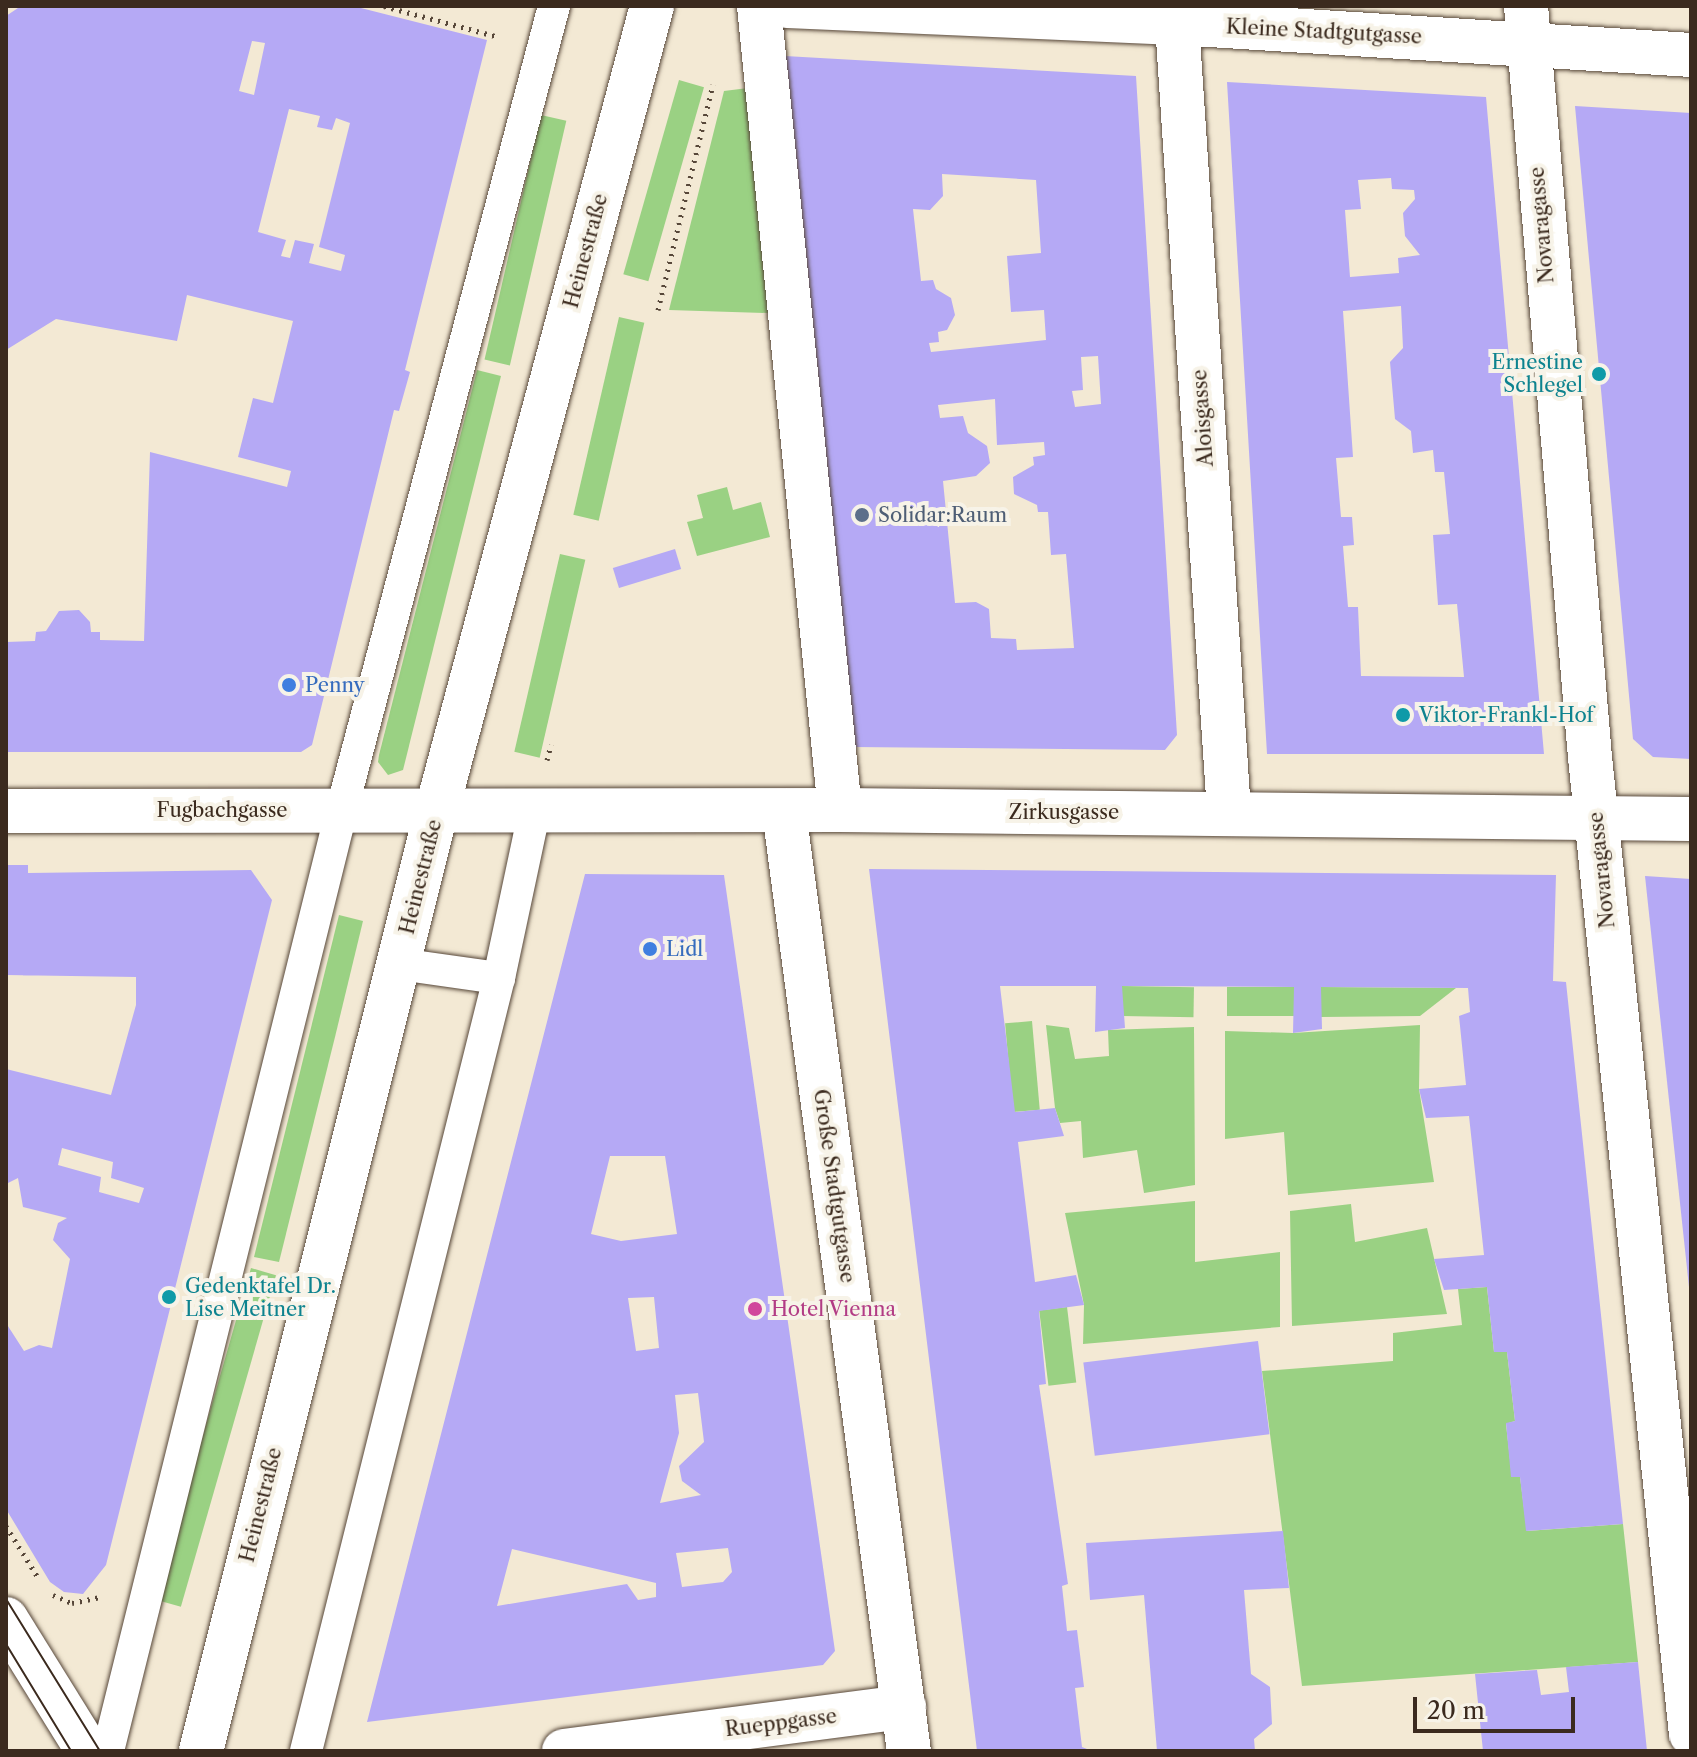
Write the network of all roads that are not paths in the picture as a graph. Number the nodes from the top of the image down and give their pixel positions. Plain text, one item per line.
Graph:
1 (554, 6) edge
2 (652, 6) edge
3 (759, 6) edge
4 (787, 6) edge
5 (1177, 23) junction
6 (1526, 25) edge
7 (1691, 55) edge
8 (342, 809) junction
9 (437, 809) junction
10 (535, 809) junction
11 (840, 810) junction
12 (6, 811) edge
13 (784, 811) junction
14 (1229, 813) junction
15 (1597, 816) junction
16 (1691, 819) edge
17 (399, 964) junction
18 (499, 978) junction
19 (6, 1619) edge
20 (904, 1707) junction
21 (1691, 1734) edge
22 (88, 1751) edge
23 (108, 1751) edge
24 (201, 1751) edge
25 (306, 1751) edge
26 (564, 1751) edge
27 (909, 1751) edge

1 - 8 lane
2 - 9 street, Heinestraße
3 - 11 street
4 - 5 street, Kleine Stadtgutgasse
5 - 6 street, Kleine Stadtgutgasse
5 - 14 street, Aloisgasse
6 - 7 street, Kleine Stadtgutgasse
6 - 15 street, Novaragasse
8 - 9 street, Fugbachgasse
8 - 12 street, Fugbachgasse
8 - 23 lane
9 - 10 street, Zirkusgasse
9 - 17 street, Heinestraße
10 - 13 street, Zirkusgasse
10 - 18 lane
11 - 13 street, Zirkusgasse
11 - 14 street, Zirkusgasse
13 - 20 street, Große Stadtgutgasse
14 - 15 street, Zirkusgasse
15 - 16 street, Zirkusgasse
15 - 21 street, Novaragasse
17 - 18 lane
17 - 24 street, Heinestraße
18 - 25 lane
19 - 22 street
20 - 26 street, Rueppgasse
20 - 27 street, Große Stadtgutgasse

